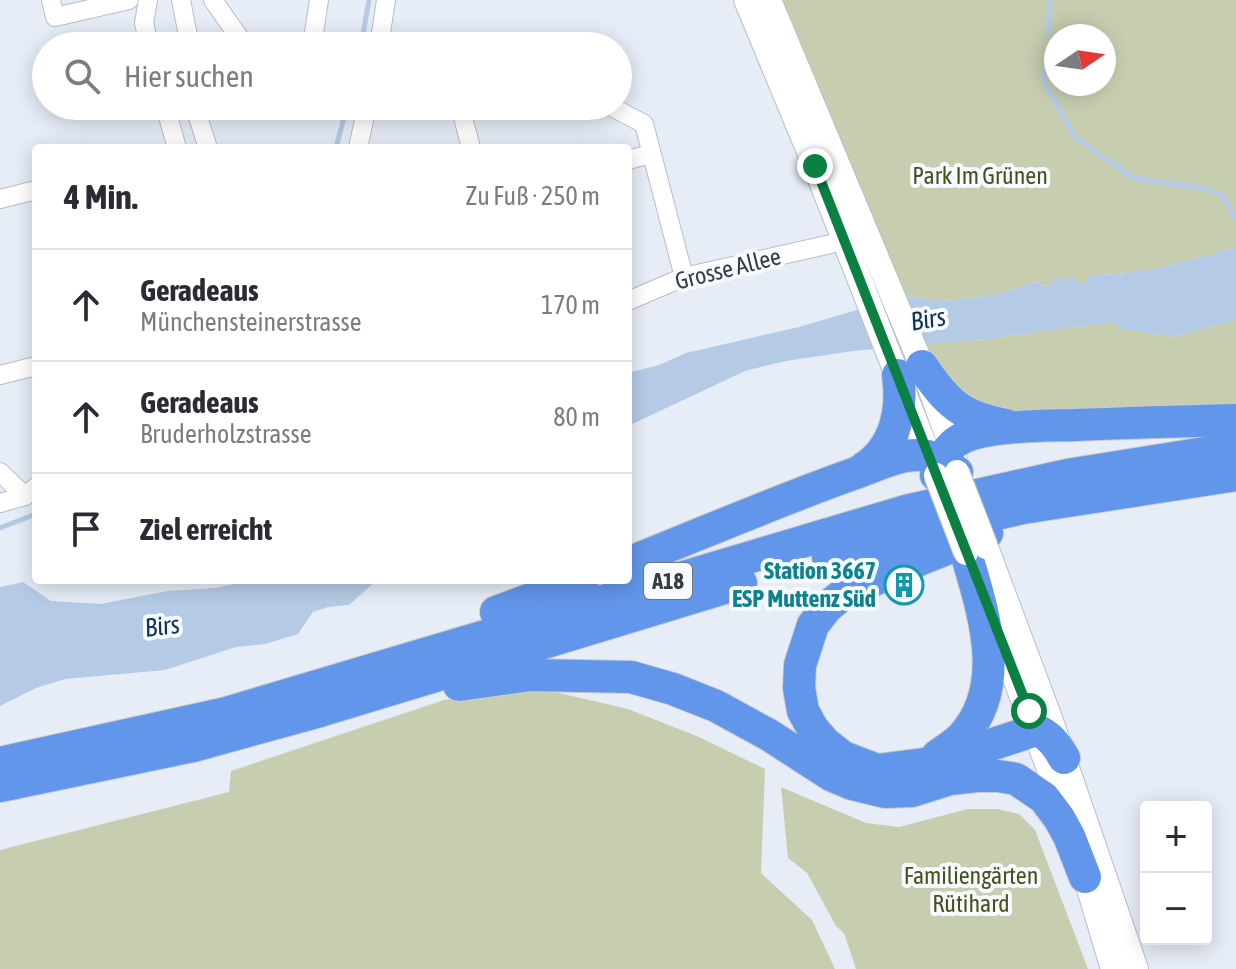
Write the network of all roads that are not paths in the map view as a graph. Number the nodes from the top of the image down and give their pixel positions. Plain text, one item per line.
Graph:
1 (51, 0) edge
2 (129, 0) edge
3 (148, 0) edge
4 (181, 0) edge
5 (213, 0) edge
6 (319, 0) edge
7 (386, 0) edge
8 (746, 0) edge
9 (769, 0) edge
10 (146, 32) edge
11 (187, 32) edge
12 (235, 32) edge
13 (314, 32) edge
14 (381, 32) edge
15 (632, 118) edge
16 (169, 120) edge
17 (199, 120) edge
18 (364, 120) edge
19 (464, 120) edge
20 (176, 144) edge
21 (207, 144) edge
22 (359, 144) edge
23 (470, 144) edge
24 (651, 154) junction
25 (632, 159) edge
26 (825, 163) junction
27 (32, 191) edge
28 (0, 199) edge
29 (831, 244) dead end
30 (684, 277) junction
31 (632, 299) edge
32 (32, 367) edge
33 (910, 370) junction
34 (0, 375) edge
35 (925, 412) junction
36 (1236, 420) edge
37 (1017, 427) junction
38 (1236, 448) edge
39 (943, 462) junction
40 (0, 472) edge
41 (855, 474) junction
42 (1236, 475) edge
43 (30, 491) edge
44 (1125, 492) junction
45 (0, 503) edge
46 (976, 550) junction
47 (632, 561) edge
48 (572, 584) edge
49 (320, 711) junction
50 (1047, 736) junction
51 (106, 740) junction
52 (0, 763) edge
53 (918, 765) junction
54 (950, 779) junction
55 (0, 786) edge
56 (1085, 877) junction
57 (1113, 969) edge
58 (1136, 969) edge

1 - 2 street
3 - 10 street
4 - 11 street
5 - 12 street
6 - 13 street
7 - 14 street
8 - 26 main road
9 - 26 main road
15 - 24 street
16 - 20 street
17 - 21 street
18 - 22 street
19 - 23 street
24 - 25 street
24 - 30 street
26 - 33 main road
27 - 28 street
29 - 30 street, Grosse Allee
30 - 31 street, Grosse Allee
32 - 34 street
33 - 35 highway
33 - 35 highway
35 - 37 highway
35 - 39 main road
35 - 41 highway
36 - 37 highway
37 - 39 highway
38 - 51 highway, A18
39 - 41 highway
39 - 46 main road, bridge
40 - 43 street
41 - 47 highway
42 - 44 highway, A18
43 - 45 street
44 - 49 highway, A18
44 - 53 highway
46 - 50 main road
46 - 53 highway
48 - 51 highway
49 - 54 highway
49 - 55 highway, A18
50 - 53 highway
50 - 54 highway
50 - 56 main road
50 - 58 main road
51 - 52 highway, A18
54 - 56 highway
56 - 57 main road

